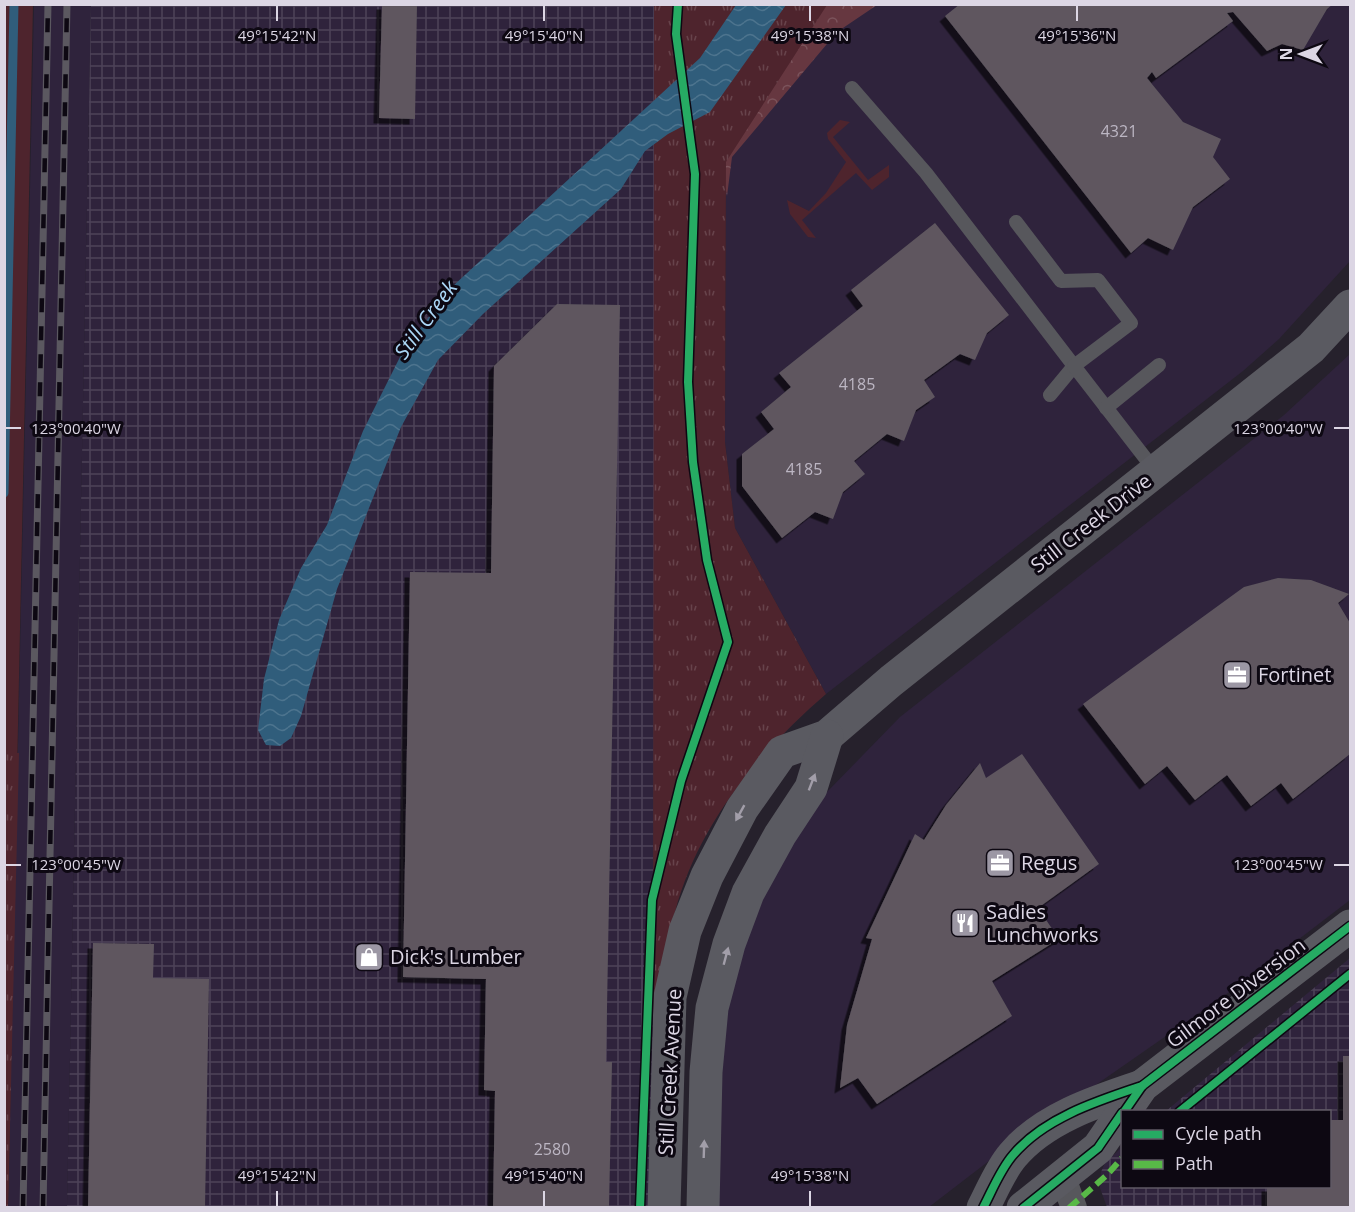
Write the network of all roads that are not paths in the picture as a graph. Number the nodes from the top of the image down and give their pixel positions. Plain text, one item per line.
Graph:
1 (852, 88) dead end
2 (1016, 222) dead end
3 (1350, 306) edge
4 (1159, 364) dead end
5 (1074, 366) junction
6 (1050, 395) dead end
7 (1106, 408) junction
8 (1156, 472) junction
9 (827, 736) junction
10 (1350, 926) edge
11 (1129, 1104) edge
12 (1121, 1115) edge
13 (1068, 1193) edge
14 (664, 1208) edge
15 (703, 1208) edge
16 (982, 1208) edge
17 (1023, 1208) edge

1 - 5 lane
2 - 5 lane
3 - 8 street, Still Creek Drive
4 - 7 lane
5 - 6 lane
5 - 7 lane
7 - 8 lane
8 - 9 street, Still Creek Drive
9 -> 14 street, Still Creek Avenue
15 -> 9 street, Still Creek Avenue
10 - 11 street, Gilmore Diversion
11 - 16 street, Gilmore Diversion
12 - 13 street, Gilmore Diversion
13 - 17 street, Gilmore Diversion

